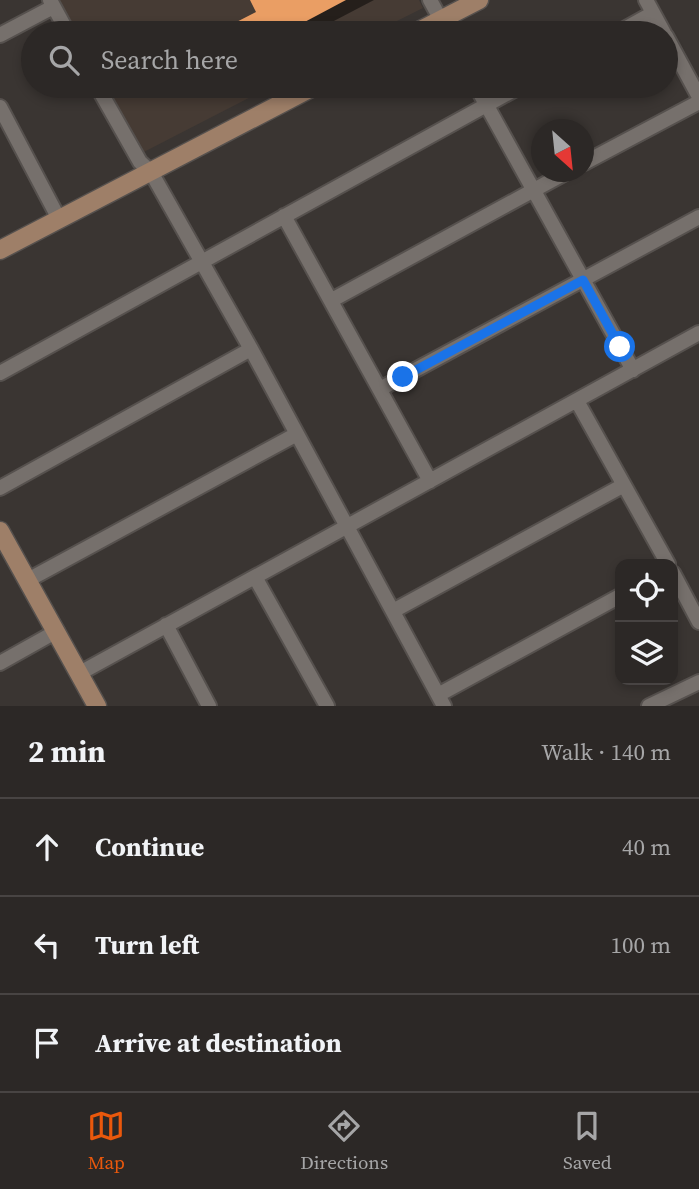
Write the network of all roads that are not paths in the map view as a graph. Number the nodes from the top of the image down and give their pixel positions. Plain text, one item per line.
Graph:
1 (430, 0) edge
2 (479, 0) edge
3 (52, 3) edge
4 (649, 7) edge
5 (23, 21) edge
6 (62, 21) edge
7 (441, 21) edge
8 (451, 21) edge
9 (632, 21) edge
10 (21, 22) edge
11 (0, 35) edge
12 (678, 59) edge
13 (104, 98) edge
14 (292, 98) edge
15 (482, 98) edge
16 (499, 98) edge
17 (699, 99) edge
18 (486, 105) junction
19 (0, 107) edge
20 (594, 157) edge
21 (151, 172) junction
22 (548, 182) edge
23 (532, 190) junction
24 (284, 216) junction
25 (699, 216) edge
26 (59, 219) junction
27 (0, 250) edge
28 (201, 262) junction
29 (583, 280) junction
30 (332, 300) junction
31 (699, 333) edge
32 (251, 349) junction
33 (633, 370) junction
34 (0, 373) edge
35 (380, 388) junction
36 (577, 401) junction
37 (297, 435) junction
38 (430, 481) junction
39 (624, 485) junction
40 (0, 488) edge
41 (346, 527) junction
42 (0, 531) edge
43 (665, 559) edge
44 (255, 577) junction
45 (28, 580) junction
46 (678, 582) edge
47 (615, 599) edge
48 (393, 611) junction
49 (699, 622) edge
50 (166, 625) junction
51 (57, 631) junction
52 (0, 663) edge
53 (80, 673) junction
54 (699, 682) edge
55 (441, 701) edge
56 (97, 706) edge
57 (209, 706) edge
58 (327, 706) edge
59 (649, 706) edge

1 - 7 street
2 - 8 street
3 - 5 street
3 - 6 street
4 - 9 street
10 - 11 street
12 - 17 street
13 - 21 street
14 - 21 street
15 - 18 street
16 - 18 street
17 - 20 street
18 - 23 street
18 - 24 street
19 - 26 street
21 - 26 street
21 - 28 street
22 - 23 street
23 - 29 street
23 - 30 street
24 - 28 street
24 - 30 street
25 - 29 street
26 - 27 street
28 - 32 street
28 - 34 street
29 - 33 street
29 - 35 street
30 - 35 street
31 - 33 street
32 - 37 street
32 - 40 street
33 - 36 street
35 - 38 street
36 - 38 street
36 - 39 street
37 - 41 street
37 - 45 street
38 - 41 street
39 - 43 street
39 - 48 street
41 - 44 street
41 - 48 street
42 - 45 street
44 - 50 street
44 - 58 street
45 - 51 street
46 - 49 street
47 - 55 street
48 - 55 street
50 - 53 street
50 - 57 street
51 - 52 street
51 - 53 street
53 - 56 street
54 - 59 street

